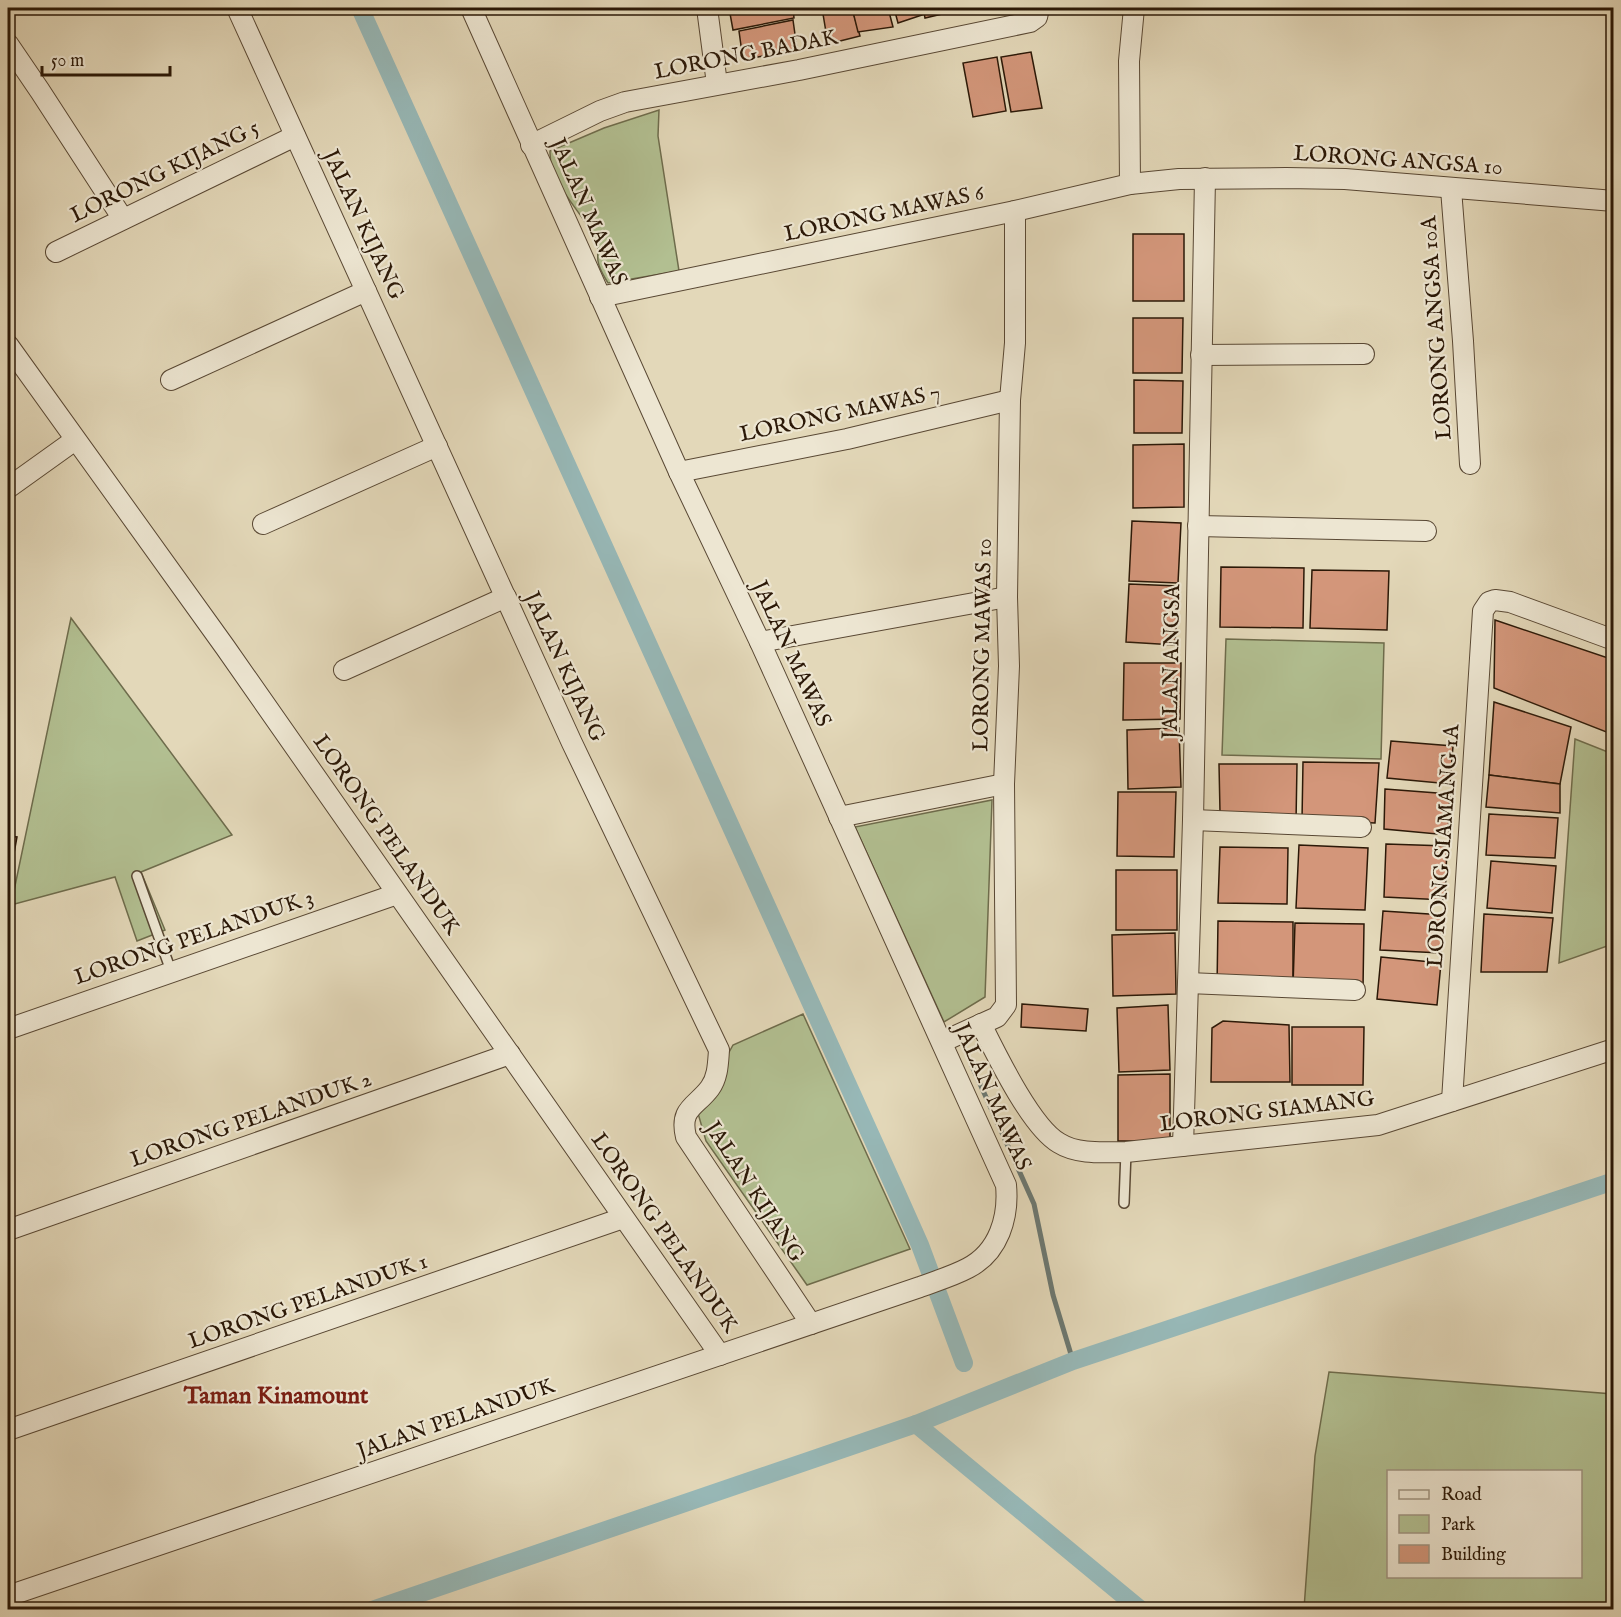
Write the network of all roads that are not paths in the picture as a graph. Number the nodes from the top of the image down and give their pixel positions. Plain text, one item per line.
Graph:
1 (237, 8) edge
2 (471, 8) edge
3 (707, 8) edge
4 (1039, 8) edge
5 (1134, 8) edge
6 (8, 44) edge
7 (717, 84) junction
8 (295, 136) junction
9 (531, 145) junction
10 (1205, 178) junction
11 (1179, 179) joint
12 (1130, 184) junction
13 (1451, 189) junction
14 (1614, 201) edge
15 (1015, 211) junction
16 (123, 219) junction
17 (56, 252) dead end
18 (366, 291) junction
19 (600, 297) junction
20 (8, 345) edge
21 (1364, 354) dead end
22 (1201, 355) junction
23 (171, 380) dead end
24 (1010, 400) junction
25 (75, 441) junction
26 (437, 446) junction
27 (1470, 464) dead end
28 (679, 472) junction
29 (8, 488) edge
30 (263, 524) dead end
31 (1198, 526) junction
32 (1426, 531) dead end
33 (506, 597) junction
34 (1007, 597) junction
35 (1614, 640) edge
36 (760, 642) junction
37 (344, 670) dead end
38 (1004, 784) junction
39 (839, 818) junction
40 (1193, 820) junction
41 (1361, 827) dead end
42 (137, 876) dead end
43 (398, 894) junction
44 (171, 971) junction
45 (1188, 982) junction
46 (1355, 990) dead end
47 (981, 1024) junction
48 (8, 1029) edge
49 (942, 1042) junction
50 (1614, 1049) edge
51 (510, 1054) junction
52 (1452, 1101) junction
53 (1183, 1146) junction
54 (1126, 1152) junction
55 (1124, 1203) dead end
56 (623, 1218) junction
57 (8, 1230) edge
58 (920, 1287) joint
59 (811, 1323) junction
60 (720, 1355) junction
61 (8, 1430) edge
62 (8, 1596) edge

1 - 8 street, JALAN KIJANG
2 - 9 street, JALAN MAWAS
3 - 7 street
4 - 7 street, LORONG BADAK
5 - 12 street
6 - 16 street
7 - 9 street, LORONG BADAK
8 - 16 street, LORONG KIJANG 5
8 - 18 street, JALAN KIJANG
9 - 19 street, JALAN MAWAS
10 - 11 street, LORONG ANGSA 10
10 - 13 street, LORONG ANGSA 10
10 - 22 street, JALAN ANGSA
11 - 12 street, LORONG MAWAS 6
12 - 15 street, LORONG MAWAS 6
13 - 14 street, LORONG ANGSA 10
13 - 27 street, LORONG ANGSA 10A
15 - 19 street, LORONG MAWAS 6
15 - 24 street, LORONG MAWAS 10
16 - 17 street, LORONG KIJANG 5
18 - 23 street
18 - 26 street, JALAN KIJANG
19 - 28 street, JALAN MAWAS
20 - 25 street, LORONG PELANDUK
21 - 22 street
22 - 31 street, JALAN ANGSA
24 - 28 street, LORONG MAWAS 7
24 - 34 street, LORONG MAWAS 10
25 - 29 street
25 - 43 street, LORONG PELANDUK
26 - 30 street
26 - 33 street, JALAN KIJANG
28 - 36 street, JALAN MAWAS
31 - 32 street
31 - 40 street, JALAN ANGSA
33 - 37 street
33 - 59 street, JALAN KIJANG
34 - 36 street
34 - 38 street, LORONG MAWAS 10
35 - 52 street, LORONG SIAMANG 1A
36 - 39 street, JALAN MAWAS
38 - 39 street
38 - 47 street, LORONG MAWAS 10
39 - 49 street, JALAN MAWAS
40 - 41 street
40 - 45 street, JALAN ANGSA
42 - 44 lane
43 - 44 street, LORONG PELANDUK 3
43 - 51 street, LORONG PELANDUK
44 - 48 street, LORONG PELANDUK 3
45 - 46 street
45 - 53 street, JALAN ANGSA
47 - 49 street, LORONG MAWAS 10
47 - 54 street, LORONG SIAMANG
49 - 58 street, JALAN MAWAS
50 - 52 street, LORONG SIAMANG
51 - 56 street, LORONG PELANDUK
51 - 57 street, LORONG PELANDUK 2
52 - 53 street, LORONG SIAMANG
53 - 54 street, LORONG SIAMANG
54 - 55 lane
56 - 60 street, LORONG PELANDUK
56 - 61 street, LORONG PELANDUK 1
58 - 59 street, JALAN PELANDUK
59 - 60 street, JALAN PELANDUK
60 - 62 street, JALAN PELANDUK

